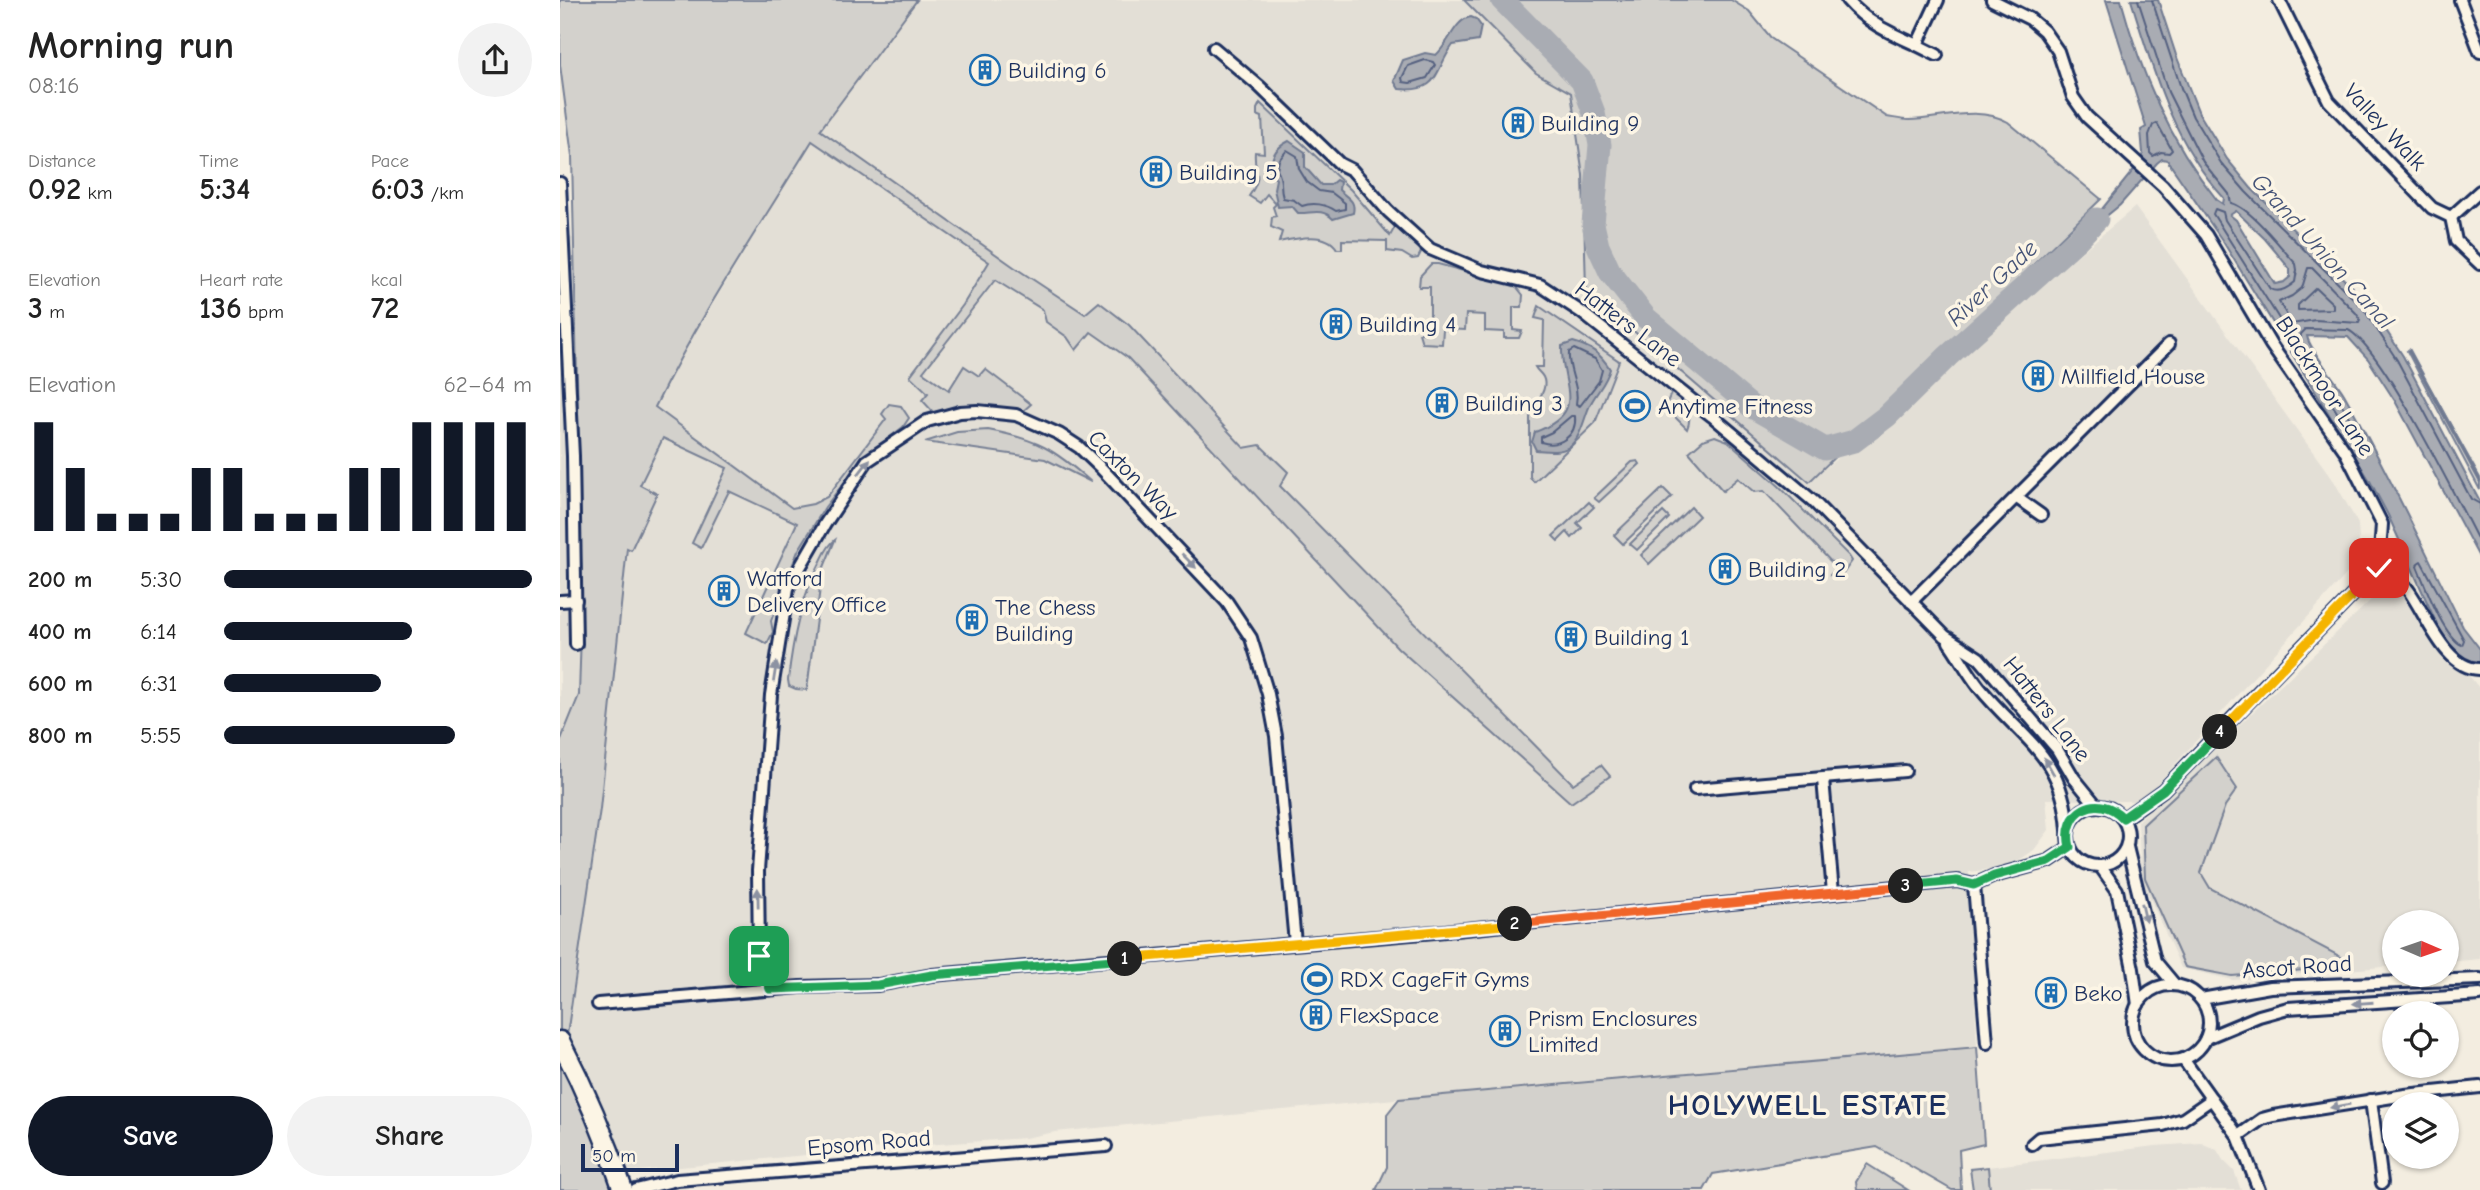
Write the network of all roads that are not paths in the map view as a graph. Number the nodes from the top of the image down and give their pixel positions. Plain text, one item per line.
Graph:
1 (1847, 0) edge
2 (1938, 0) edge
3 (1992, 0) edge
4 (2279, 0) edge
5 (2460, 0) edge
6 (1917, 46) junction
7 (1214, 48) dead end
8 (2480, 52) edge
9 (1937, 55) dead end
10 (560, 183) edge
11 (2480, 191) edge
12 (2451, 217) junction
13 (2480, 264) edge
14 (2169, 344) dead end
15 (2017, 498) junction
16 (2041, 515) dead end
17 (2379, 568) junction
18 (576, 600) junction
19 (560, 601) edge
20 (1911, 602) junction
21 (1945, 636) junction
22 (576, 644) dead end
23 (2477, 669) edge
24 (1905, 771) dead end
25 (1823, 779) junction
26 (1695, 789) dead end
27 (2096, 806) junction
28 (2123, 818) junction
29 (2068, 830) junction
30 (2070, 847) junction
31 (2127, 847) junction
32 (2100, 866) junction
33 (1974, 885) junction
34 (1833, 893) junction
35 (1295, 943) junction
36 (2480, 979) edge
37 (2175, 985) junction
38 (770, 989) junction
39 (2480, 995) edge
40 (2201, 999) junction
41 (598, 1004) dead end
42 (2138, 1005) junction
43 (2206, 1038) junction
44 (560, 1041) edge
45 (1987, 1042) dead end
46 (2183, 1059) junction
47 (2480, 1087) edge
48 (2212, 1099) junction
49 (2371, 1100) junction
50 (2238, 1136) junction
51 (2032, 1144) dead end
52 (1106, 1146) dead end
53 (2382, 1183) dead end
54 (623, 1190) edge
55 (636, 1190) edge
56 (2259, 1190) edge

1 - 6 street
2 - 6 street
3 - 17 street, Blackmoor Lane
4 - 12 street, Valley Walk
5 - 8 street
6 - 9 street
7 - 20 street, Hatters Lane
10 - 18 street
11 - 12 street
12 - 13 street
14 - 15 street
15 - 16 street
15 - 20 street
17 - 23 street
17 - 28 street
18 - 19 street
18 - 22 street
20 - 21 street, Hatters Lane
21 - 27 street, Hatters Lane
29 -> 21 street
24 - 25 street
25 - 26 street
25 - 34 street
27 - 28 street
27 - 29 street
28 - 31 street
29 - 30 street
30 - 32 street
30 - 33 street
31 - 32 street
31 -> 37 street
32 - 42 street
33 - 34 street
33 - 45 street
34 - 35 street
35 - 38 street
38 -> 35 street, Caxton Way
36 - 40 street, Ascot Road
37 - 40 street
37 - 42 street
38 - 41 street
39 -> 43 street, Ascot Road
40 - 43 street
42 - 46 street
43 - 46 street
44 - 54 main road
46 - 48 street
47 - 49 street
48 - 50 street
48 - 51 street
49 -> 50 street
49 - 53 street
50 - 56 street
52 - 55 street, Epsom Road

